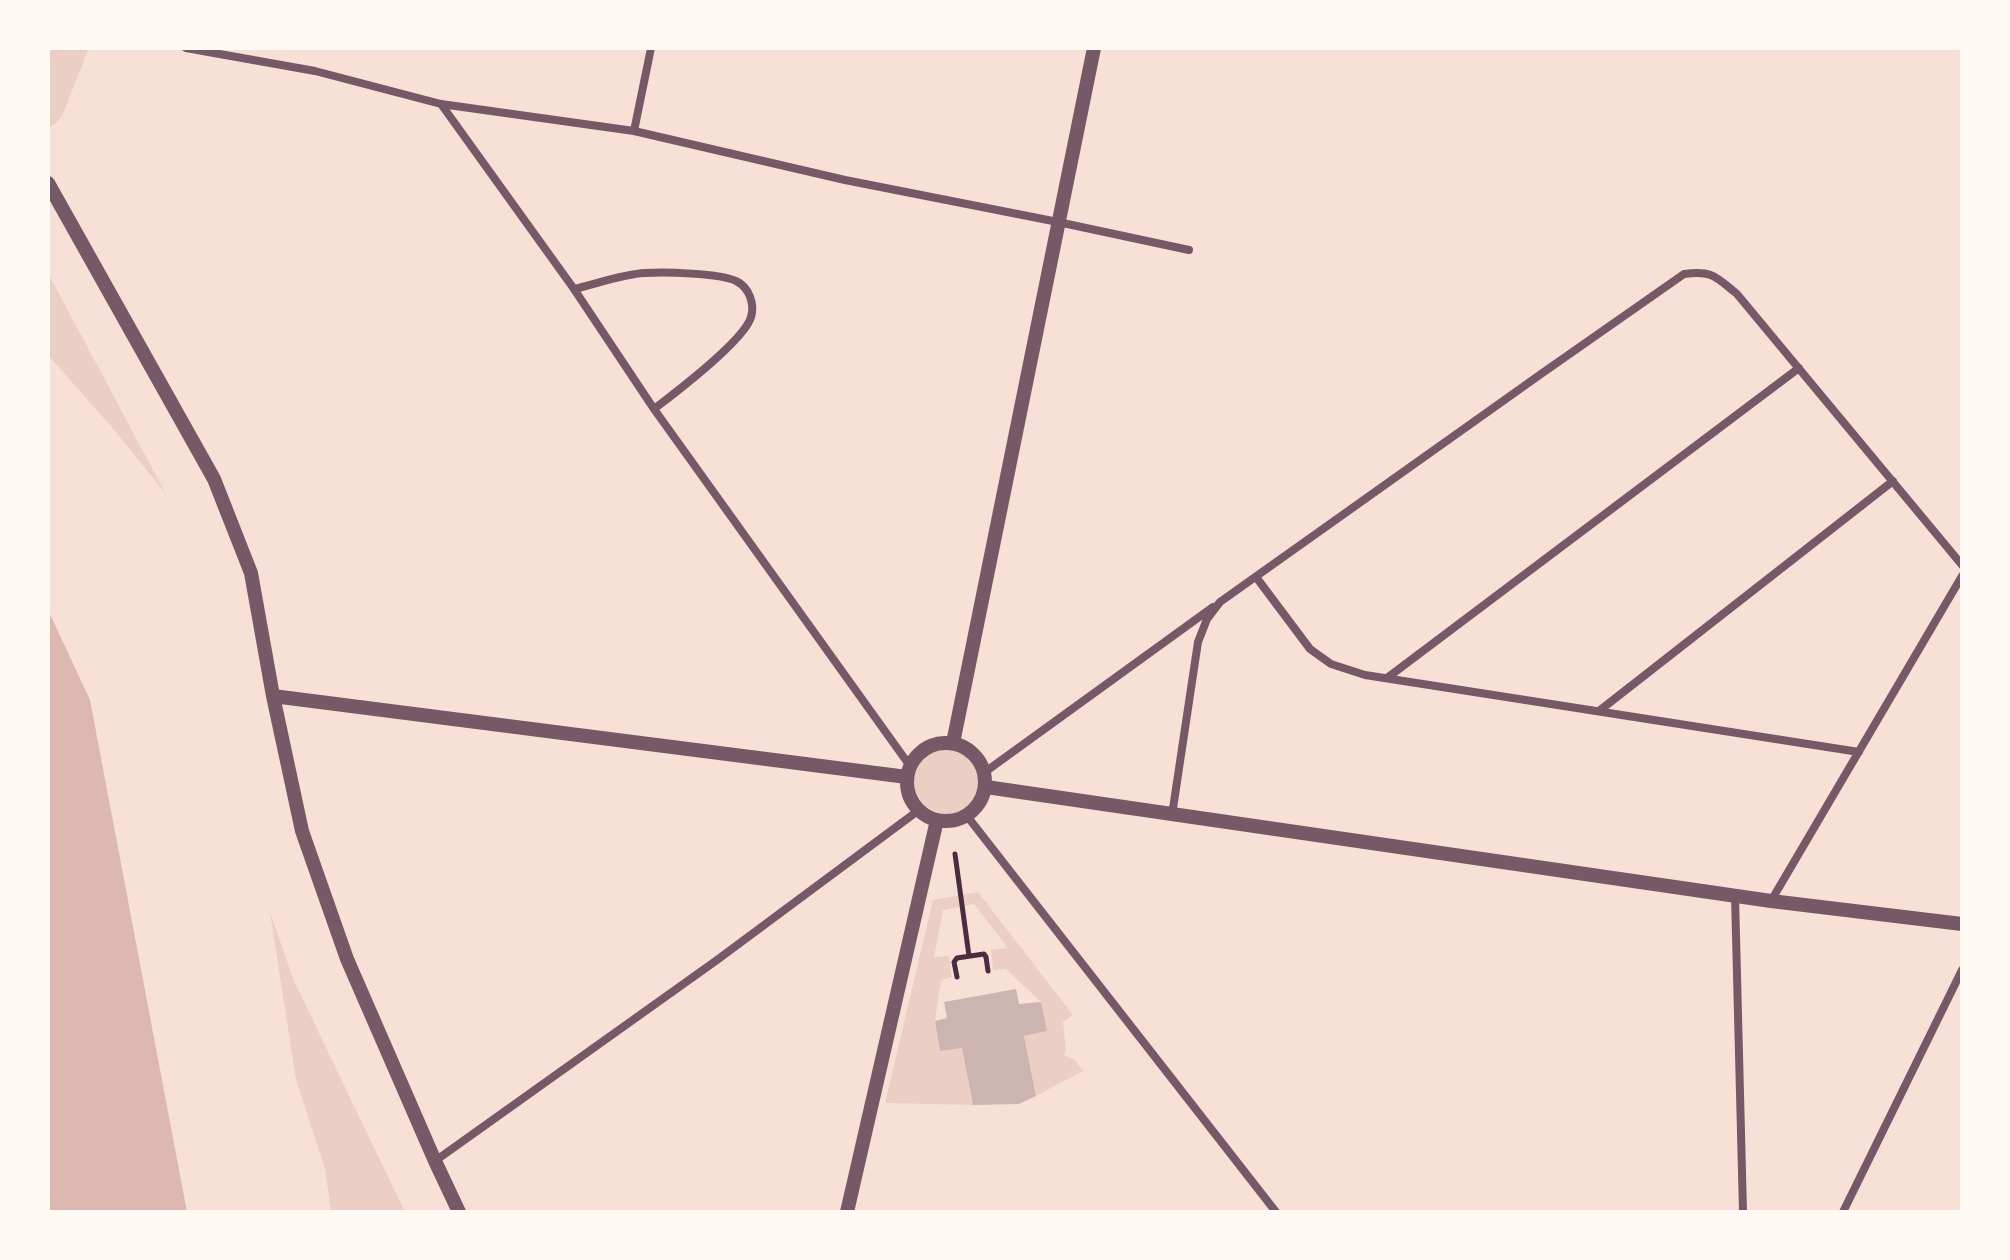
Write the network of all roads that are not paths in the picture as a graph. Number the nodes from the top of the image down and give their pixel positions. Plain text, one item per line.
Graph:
1 (186, 48) edge
2 (651, 48) edge
3 (1094, 48) edge
4 (441, 104) junction
5 (634, 131) junction
6 (48, 183) edge
7 (1058, 222) junction
8 (1189, 250) dead end
9 (574, 289) junction
10 (1799, 368) junction
11 (654, 409) junction
12 (1893, 481) junction
13 (1962, 565) edge
14 (1962, 576) edge
15 (1256, 577) junction
16 (1220, 602) junction
17 (1387, 678) junction
18 (273, 696) junction
19 (1599, 711) junction
20 (953, 743) junction
21 (1859, 752) junction
22 (909, 771) junction
23 (986, 780) junction
24 (919, 810) junction
25 (1172, 815) junction
26 (967, 816) junction
27 (943, 821) junction
28 (1735, 896) junction
29 (1771, 901) junction
30 (1962, 924) edge
31 (1962, 970) edge
32 (435, 1161) junction
33 (459, 1212) edge
34 (847, 1212) edge
35 (1276, 1212) edge
36 (1743, 1212) edge
37 (1843, 1212) edge

1 - 4 street
2 - 5 street
3 - 7 street
4 - 5 street
4 - 9 street
5 - 7 street
6 - 18 street
7 - 8 street
7 - 20 street
9 - 11 street
9 - 11 street
10 - 12 street
10 - 15 street
10 - 17 street
11 - 22 street
12 - 13 street
12 - 19 street
14 - 21 street
15 - 16 street
15 - 17 street
16 - 23 street
16 - 25 street
17 - 19 street
18 - 22 street
18 - 32 street
19 - 21 street
20 - 22 street
20 - 23 street
21 - 29 street
22 - 24 street
23 - 25 street
23 - 26 street
24 - 27 street
24 - 32 street
25 - 28 street
26 - 27 street
26 - 35 street
27 - 34 street
28 - 29 street
28 - 36 street
29 - 30 street
31 - 37 street
32 - 33 street

